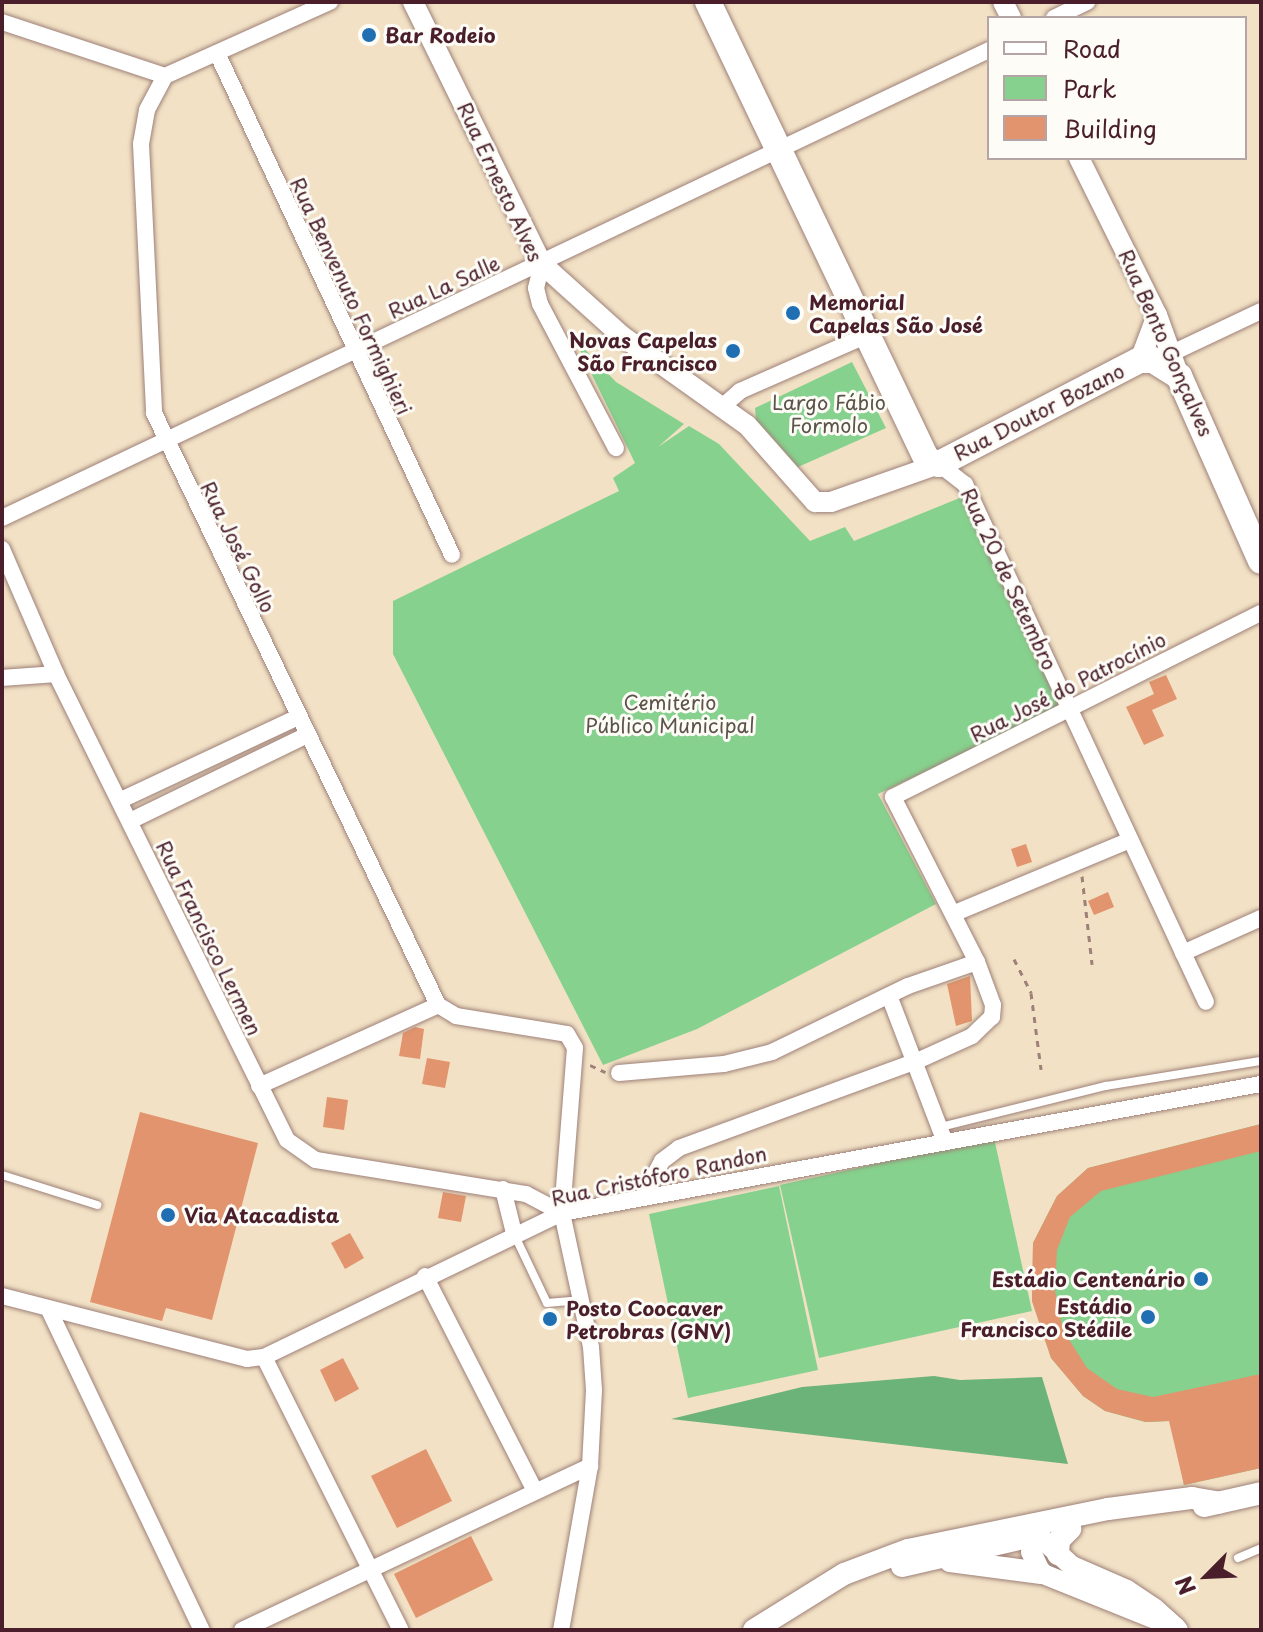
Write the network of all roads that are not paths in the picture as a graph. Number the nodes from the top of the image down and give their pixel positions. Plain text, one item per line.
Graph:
1 (330, 2) edge
2 (413, 2) edge
3 (708, 2) edge
4 (1087, 2) edge
5 (1058, 16) edge
6 (2, 22) edge
7 (987, 51) edge
8 (217, 53) junction
9 (165, 76) junction
10 (778, 152) junction
11 (1080, 160) edge
12 (542, 264) junction
13 (1261, 311) edge
14 (1157, 315) junction
15 (865, 336) junction
16 (352, 351) junction
17 (1140, 360) junction
18 (1176, 364) junction
19 (723, 406) junction
20 (163, 438) junction
21 (616, 448) dead end
22 (939, 464) junction
23 (2, 518) edge
24 (1256, 536) edge
25 (2, 549) edge
26 (452, 555) dead end
27 (1261, 561) edge
28 (1261, 613) edge
29 (56, 674) junction
30 (2, 678) edge
31 (1069, 708) junction
32 (298, 717) junction
33 (307, 735) junction
34 (121, 800) junction
35 (130, 821) junction
36 (1130, 840) junction
37 (955, 913) junction
38 (1261, 918) edge
39 (1183, 953) junction
40 (977, 962) junction
41 (890, 998) junction
42 (1206, 1002) dead end
43 (438, 1005) junction
44 (917, 1061) junction
45 (1261, 1061) edge
46 (619, 1073) road end
47 (1261, 1084) edge
48 (259, 1086) junction
49 (943, 1134) junction
50 (2, 1175) edge
51 (503, 1189) junction
52 (642, 1198) junction
53 (97, 1205) dead end
54 (562, 1213) junction
55 (514, 1233) junction
56 (425, 1276) junction
57 (2, 1296) edge
58 (580, 1300) junction
59 (50, 1312) junction
60 (264, 1357) junction
61 (590, 1466) junction
62 (534, 1489) junction
63 (1258, 1498) edge
64 (1219, 1503) junction
65 (1108, 1509) junction
66 (1070, 1529) junction
67 (967, 1535) junction
68 (1038, 1535) junction
69 (1261, 1548) edge
70 (1058, 1554) junction
71 (1238, 1558) dead end
72 (936, 1559) junction
73 (370, 1567) junction
74 (1041, 1573) junction
75 (844, 1574) junction
76 (1177, 1629) edge
77 (202, 1630) edge
78 (242, 1630) edge
79 (401, 1630) edge
80 (561, 1630) edge
81 (754, 1630) edge

1 - 8 street
2 - 12 street, Rua Ernesto Alves
3 - 10 main road, Rua 20 de Setembro
4 - 5 street
6 - 9 street
7 - 10 street, Rua La Salle
8 - 9 street
8 - 16 street, Rua Benvenuto Formighieri
9 - 20 street, Rua José Gollo
10 - 12 street, Rua La Salle
10 - 15 main road, Rua 20 de Setembro
11 - 14 street, Rua Bento Gonçalves
12 - 16 street, Rua La Salle
12 - 19 street
12 - 21 street, Rua Ernesto Alves
13 - 18 street
14 - 17 street, Rua Doutor Bozano
14 - 18 street, Rua Bento Gonçalves
15 - 19 street
15 - 22 main road, Rua 20 de Setembro
16 - 20 street, Rua La Salle
16 - 26 street, Rua Benvenuto Formighieri
17 - 18 main road, Rua Doutor Bozano
17 - 22 main road, Rua Doutor Bozano
18 - 24 main road, Rua Bento Gonçalves
19 - 22 street
20 - 23 street, Rua La Salle
20 - 32 street, Rua José Gollo
22 - 31 street, Rua 20 de Setembro
24 - 27 main road, Rua Bento Gonçalves
25 - 29 street, Rua Francisco Lermen
28 - 31 street, Rua José do Patrocínio
29 - 30 street
29 - 34 street, Rua Francisco Lermen
31 - 36 street, Rua 20 de Setembro
31 - 37 street, Rua José do Patrocínio
32 - 33 street, Rua José Gollo
32 - 34 street
33 - 35 street
33 - 43 street, Rua José Gollo
34 - 35 street, Rua Francisco Lermen
35 - 48 street, Rua Francisco Lermen
36 - 37 street
36 - 39 street, Rua 20 de Setembro
37 - 40 street
38 - 39 street
39 - 42 street, Rua 20 de Setembro
40 - 41 street
40 - 44 street
41 - 44 street
41 - 46 street
43 - 48 street
43 - 54 street
44 - 49 street
44 - 52 street
45 - 49 lane
47 - 49 street, Rua Cristóforo Randon
48 - 51 street, Rua Francisco Lermen
49 - 52 street, Rua Cristóforo Randon
50 - 53 lane
51 - 54 street, Rua Francisco Lermen
51 - 55 street
52 - 54 street, Rua Cristóforo Randon
54 - 55 street, Rua Cristóforo Randon
54 - 58 street
55 - 56 street, Rua Cristóforo Randon
55 - 58 lane
56 - 60 street, Rua Cristóforo Randon
56 - 62 street
57 - 59 street
58 - 61 street
59 - 60 street
59 - 77 street
60 - 73 street
61 - 62 street
61 - 80 street
62 - 73 street
63 - 64 main road
64 - 65 main road
64 - 66 main road
65 - 67 main road
65 - 68 main road
66 - 68 main road
66 - 70 main road
67 - 68 main road
67 - 75 main road
68 - 70 street
68 - 72 main road
68 - 74 street
69 - 71 lane
70 - 76 street
72 - 74 main road
72 - 75 main road
73 - 78 street
73 - 79 street
74 - 76 street
75 - 81 main road

